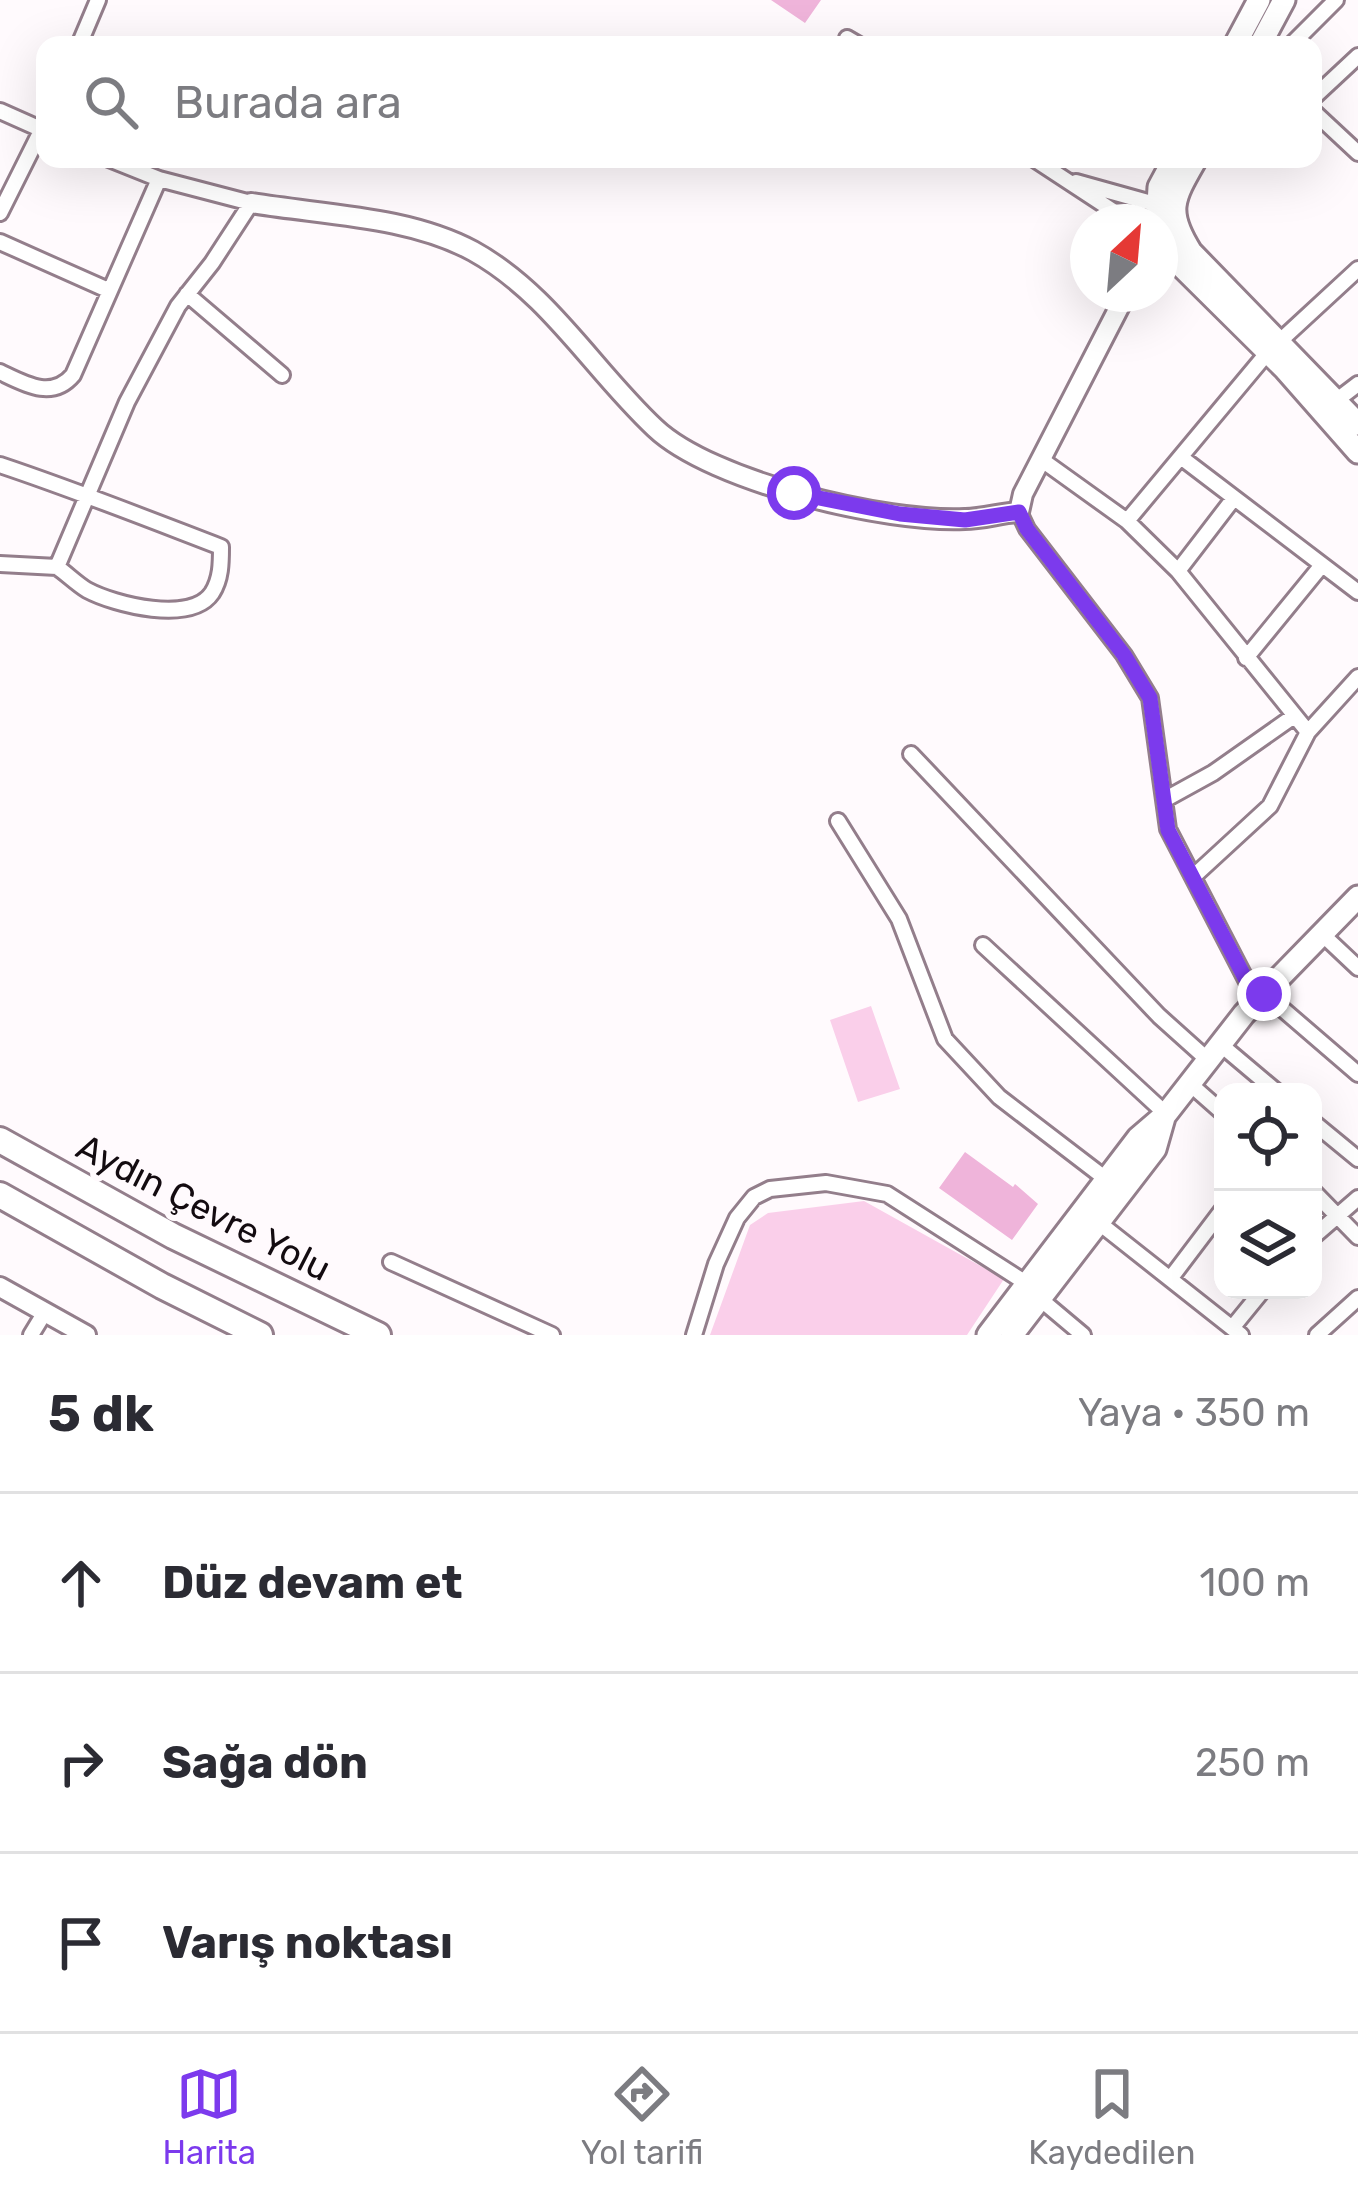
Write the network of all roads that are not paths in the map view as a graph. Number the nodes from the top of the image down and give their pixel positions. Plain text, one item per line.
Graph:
1 (98, 0) edge
2 (1259, 0) edge
3 (1284, 0) edge
4 (1336, 0) edge
5 (83, 36) edge
6 (1240, 36) edge
7 (1265, 36) edge
8 (1300, 36) edge
9 (1358, 56) edge
10 (1322, 90) edge
11 (0, 112) edge
12 (1322, 119) edge
13 (36, 125) edge
14 (36, 143) edge
15 (1358, 153) edge
16 (132, 168) edge
17 (1048, 168) edge
18 (1169, 168) edge
19 (1191, 168) edge
20 (159, 179) junction
21 (1066, 179) junction
22 (251, 203) junction
23 (1103, 204) edge
24 (1114, 204) edge
25 (1160, 204) edge
26 (1174, 204) edge
27 (0, 213) edge
28 (0, 242) edge
29 (1178, 242) edge
30 (1358, 268) edge
31 (108, 290) junction
32 (187, 294) junction
33 (1117, 312) edge
34 (1274, 346) junction
35 (0, 372) edge
36 (282, 375) dead end
37 (1358, 384) edge
38 (1337, 400) junction
39 (1358, 424) edge
40 (1358, 452) edge
41 (1182, 458) junction
42 (1042, 460) junction
43 (0, 465) edge
44 (85, 495) junction
45 (1234, 498) junction
46 (1019, 512) junction
47 (1127, 521) junction
48 (0, 564) edge
49 (1322, 565) junction
50 (58, 567) junction
51 (1178, 571) junction
52 (1358, 592) edge
53 (1246, 658) junction
54 (1358, 677) edge
55 (1294, 716) junction
56 (1308, 732) junction
57 (911, 754) dead end
58 (1165, 800) junction
59 (838, 821) dead end
60 (1194, 876) junction
61 (1358, 897) edge
62 (1322, 934) junction
63 (983, 945) dead end
64 (1358, 968) edge
65 (1260, 997) junction
66 (1214, 1052) junction
67 (1358, 1074) edge
68 (1189, 1083) junction
69 (1263, 1083) edge
70 (1214, 1105) edge
71 (1166, 1114) junction
72 (1322, 1129) edge
73 (0, 1140) edge
74 (1358, 1159) edge
75 (1106, 1179) junction
76 (0, 1196) edge
77 (1358, 1198) edge
78 (1322, 1199) edge
79 (1340, 1215) junction
80 (1214, 1221) edge
81 (1098, 1222) junction
82 (1322, 1230) edge
83 (1358, 1238) edge
84 (391, 1262) dead end
85 (1170, 1279) junction
86 (0, 1287) edge
87 (1033, 1291) junction
88 (1358, 1298) edge
89 (1257, 1299) edge
90 (45, 1312) junction
91 (1237, 1332) edge
92 (31, 1335) edge
93 (86, 1335) edge
94 (260, 1335) edge
95 (378, 1335) edge
96 (552, 1335) edge
97 (694, 1335) edge
98 (988, 1335) edge
99 (1012, 1335) edge
100 (1083, 1335) edge
101 (1317, 1335) edge

1 - 5 street
2 - 6 main road
3 - 7 main road
4 - 8 street
9 - 10 street
11 - 13 street
12 - 15 street
14 - 27 street
16 - 20 street
17 - 21 street
18 - 25 main road
19 - 26 main road
20 - 22 street
20 - 31 street
21 - 23 street
21 - 24 street
22 - 32 street
22 - 46 street
28 - 31 street
29 - 34 main road
30 - 34 street
31 - 35 street
32 - 36 street
32 - 44 street
33 - 42 street
34 - 38 main road
34 - 40 main road
34 - 41 street
37 - 38 street
38 - 39 main road
41 - 45 street
41 - 47 street
42 - 46 street
42 - 47 street
43 - 44 street
44 - 50 street
44 - 50 street
45 - 49 street
45 - 51 street
46 - 58 street
47 - 51 street
48 - 50 street
49 - 52 street
49 - 53 street
51 - 53 street
53 - 55 street
54 - 56 street
55 - 56 street
55 - 58 street
56 - 60 street
57 - 66 street
58 - 60 street
59 - 75 street
60 - 65 street
61 - 62 main road
62 - 64 street
62 - 65 main road
63 - 71 street
65 - 66 main road
65 - 67 street
66 - 68 main road
66 - 69 street
68 - 70 street
68 - 71 main road
71 - 75 main road
71 - 81 main road
72 - 74 street
73 - 95 highway, Aydın Çevre Yolu
75 - 87 main road
76 - 94 highway
77 - 79 street
78 - 79 street
79 - 82 street
79 - 83 street
80 - 85 street
81 - 85 street
81 - 87 main road
84 - 96 street
85 - 91 street
86 - 90 street
87 - 97 street
87 - 98 main road
87 - 99 main road
87 - 100 street
88 - 101 street
89 - 91 street
90 - 92 street
90 - 93 street

